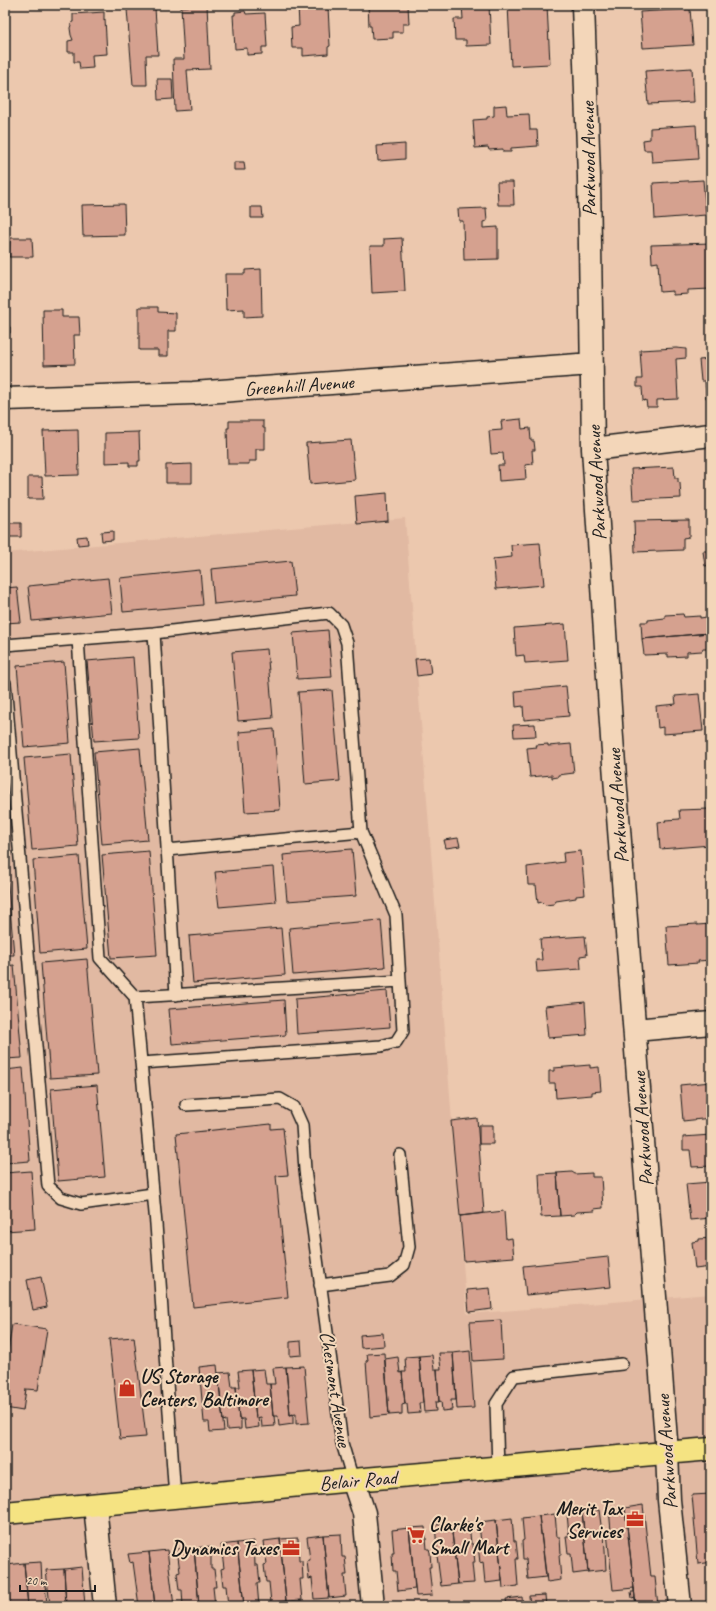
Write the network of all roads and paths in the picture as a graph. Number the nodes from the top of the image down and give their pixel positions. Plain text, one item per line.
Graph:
1 (583, 5) edge
2 (592, 364) junction
3 (5, 400) edge
4 (711, 435) edge
5 (593, 449) junction
6 (154, 633) junction
7 (78, 639) junction
8 (5, 645) edge
9 (5, 683) edge
10 (361, 832) junction
11 (167, 850) junction
12 (400, 981) junction
13 (176, 995) junction
14 (135, 997) junction
15 (711, 1023) edge
16 (635, 1030) junction
17 (141, 1063) junction
18 (186, 1105) dead end
19 (400, 1155) dead end
20 (153, 1194) junction
21 (320, 1285) junction
22 (622, 1364) dead end
23 (711, 1450) edge
24 (667, 1453) junction
25 (498, 1468) junction
26 (353, 1480) junction
27 (175, 1498) junction
28 (95, 1505) junction
29 (5, 1513) edge
30 (105, 1606) edge
31 (373, 1606) edge
32 (680, 1606) edge

1 - 2 street, Parkwood Avenue
2 - 3 street, Greenhill Avenue
2 - 5 street, Parkwood Avenue
4 - 5 street
5 - 16 street, Parkwood Avenue
6 - 7 lane
6 - 10 lane
6 - 11 lane
7 - 8 lane
7 - 14 lane
9 - 20 lane
10 - 11 lane
10 - 12 lane
11 - 13 lane
12 - 13 lane
12 - 17 lane
13 - 14 lane
14 - 17 lane
15 - 16 street
16 - 24 street, Parkwood Avenue
17 - 20 lane
18 - 21 lane, Chesmont Avenue
19 - 21 lane
20 - 27 lane
21 - 26 lane, Chesmont Avenue
22 - 25 lane
23 - 24 main road, Belair Road
24 - 25 main road, Belair Road
24 - 32 street, Parkwood Avenue
25 - 26 main road, Belair Road
26 - 27 main road, Belair Road
26 - 31 street, Chesmont Avenue
27 - 28 main road, Belair Road
28 - 29 main road, Belair Road
28 - 30 street

